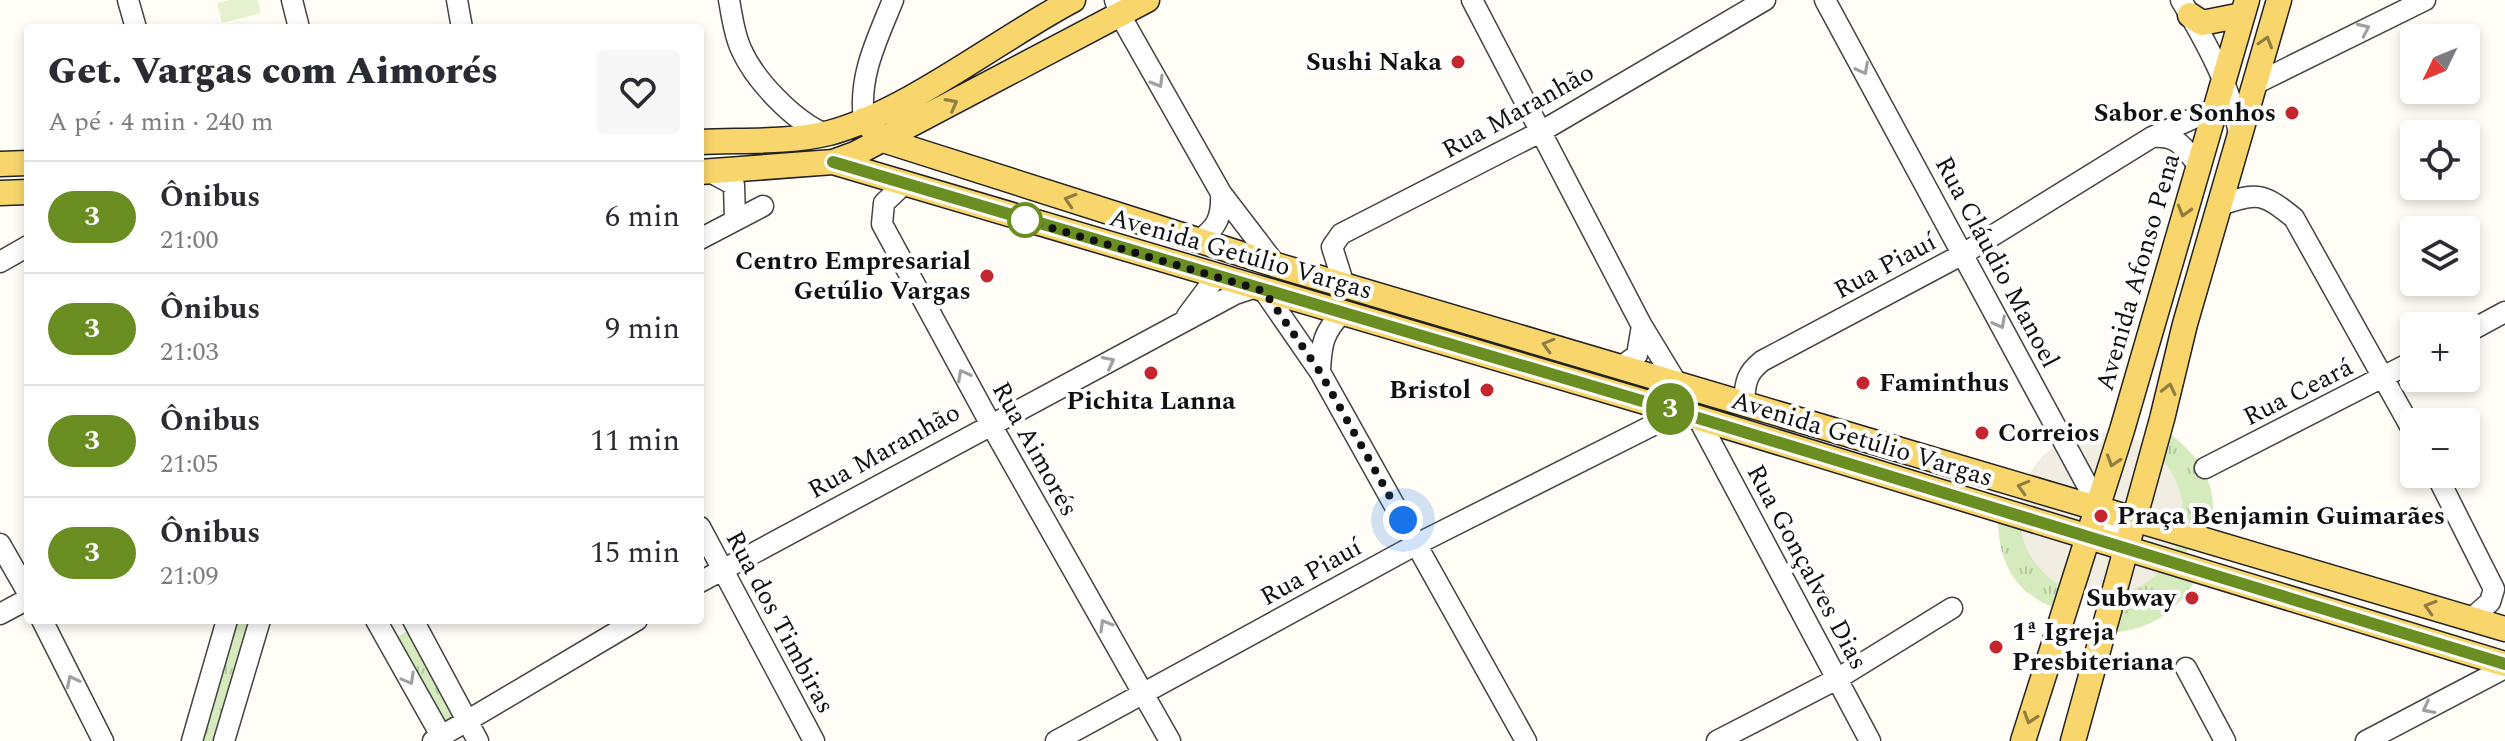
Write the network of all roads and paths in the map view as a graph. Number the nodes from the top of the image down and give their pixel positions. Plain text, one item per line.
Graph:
1 (128, 0) edge
2 (292, 0) edge
3 (457, 0) edge
4 (729, 0) edge
5 (893, 0) edge
6 (1147, 0) edge
7 (1472, 0) edge
8 (1765, 0) edge
9 (1825, 0) edge
10 (2279, 0) edge
11 (2425, 0) edge
12 (1068, 2) edge
13 (1118, 7) edge
14 (2186, 8) edge
15 (2244, 8) edge
16 (135, 24) edge
17 (298, 24) edge
18 (461, 24) edge
19 (2222, 75) junction
20 (2253, 85) junction
21 (783, 102) junction
22 (2214, 109) junction
23 (864, 120) junction
24 (1542, 131) junction
25 (825, 134) junction
26 (2152, 137) junction
27 (784, 138) junction
28 (2239, 139) junction
29 (883, 140) junction
30 (704, 142) edge
31 (833, 162) junction
32 (24, 163) edge
33 (0, 164) edge
34 (2198, 165) junction
35 (705, 172) edge
36 (905, 183) junction
37 (24, 192) edge
38 (0, 193) edge
39 (1221, 193) junction
40 (2221, 205) junction
41 (763, 206) dead end
42 (735, 219) junction
43 (704, 237) edge
44 (1197, 241) junction
45 (24, 248) edge
46 (1963, 254) junction
47 (0, 262) edge
48 (1276, 265) junction
49 (1216, 277) junction
50 (1344, 285) junction
51 (1259, 289) junction
52 (1302, 301) junction
53 (1343, 312) junction
54 (2505, 312) edge
55 (2480, 325) edge
56 (1180, 326) junction
57 (1642, 326) junction
58 (1622, 366) junction
59 (2400, 368) edge
60 (1320, 372) junction
61 (2384, 377) junction
62 (1676, 382) junction
63 (1744, 402) junction
64 (2401, 408) edge
65 (1689, 415) junction
66 (990, 423) junction
67 (2205, 468) dead end
68 (2443, 488) edge
69 (2099, 507) junction
70 (2134, 518) junction
71 (704, 535) edge
72 (2088, 537) junction
73 (0, 544) edge
74 (1417, 544) junction
75 (2125, 548) junction
76 (2482, 561) junction
77 (722, 569) junction
78 (704, 580) edge
79 (24, 589) edge
80 (2505, 593) edge
81 (24, 599) edge
82 (1952, 608) dead end
83 (0, 614) edge
84 (2471, 619) junction
85 (44, 624) edge
86 (259, 624) edge
87 (416, 624) edge
88 (630, 624) edge
89 (225, 626) edge
90 (380, 628) edge
91 (2505, 629) edge
92 (252, 642) junction
93 (2505, 666) edge
94 (2186, 668) dead end
95 (1837, 679) junction
96 (1144, 693) junction
97 (467, 722) junction
98 (97, 739) edge
99 (440, 740) edge
100 (192, 741) edge
101 (224, 741) edge
102 (478, 741) edge
103 (814, 741) edge
104 (1056, 741) edge
105 (1170, 741) edge
106 (1526, 741) edge
107 (1717, 741) edge
108 (1870, 741) edge
109 (2023, 741) edge
110 (2073, 741) edge
111 (2225, 741) edge
112 (2366, 741) edge

1 - 16 street
2 - 17 street
3 - 18 street
4 - 21 street
5 - 23 street
6 - 13 main road
7 - 24 street
8 - 24 street, Rua Maranhão
9 -> 46 street, Rua Cláudio Manoel
20 -> 10 main road
20 -> 11 street
12 - 23 main road
29 -> 13 main road
13 -> 39 street
14 - 15 main road
14 - 19 street
15 - 19 main road, Avenida Afonso Pena
19 - 22 main road, Avenida Afonso Pena
19 - 28 street
20 - 28 main road
21 - 25 street
21 - 27 street
22 - 26 street, Rua Piauí
22 - 34 main road, Avenida Afonso Pena
23 - 25 main road
23 - 29 main road, Avenida Getúlio Vargas
24 - 50 street, Rua Maranhão
24 - 57 street
25 - 27 main road
26 - 34 street
26 - 46 street, Rua Piauí
27 - 30 main road
28 - 40 main road
29 - 31 main road
44 -> 29 main road, Avenida Getúlio Vargas
31 - 35 main road
31 - 36 main road, Avenida Getúlio Vargas
32 - 33 main road
34 -> 69 main road, Avenida Afonso Pena
35 - 42 street
36 - 49 main road, Avenida Getúlio Vargas
66 -> 36 street, Rua Aimorés
37 - 38 main road
39 - 44 street
39 - 48 street
40 - 61 street
70 -> 40 main road
41 - 42 street
42 - 43 street
44 - 48 main road, Avenida Getúlio Vargas
44 - 49 main road
45 - 47 street
46 - 63 street, Rua Piauí
46 -> 69 street, Rua Cláudio Manoel
48 - 50 main road, Avenida Getúlio Vargas
48 - 52 main road
49 - 51 main road, Avenida Getúlio Vargas
49 - 56 street, Rua Maranhão
58 -> 50 main road, Avenida Getúlio Vargas
51 - 52 main road, Avenida Getúlio Vargas
51 - 56 street, Rua Maranhão
51 - 60 street
52 - 53 main road, Avenida Getúlio Vargas
53 - 60 street
53 - 65 main road, Avenida Getúlio Vargas
54 - 55 street
66 -> 56 street, Rua Maranhão
57 - 58 street
57 - 62 street
58 - 62 main road, Avenida Getúlio Vargas
59 - 61 street, Rua Ceará
60 - 74 street
61 - 64 street
61 - 67 street, Rua Ceará
62 - 63 main road, Avenida Getúlio Vargas
69 -> 63 main road, Avenida Getúlio Vargas
65 - 72 main road, Avenida Getúlio Vargas
65 - 74 street, Rua Piauí
65 - 95 street, Rua Gonçalves Dias
66 - 77 street, Rua Maranhão
96 -> 66 street, Rua Aimorés
68 - 76 street
69 - 70 main road, Avenida Getúlio Vargas
69 - 72 main road, Avenida Afonso Pena
69 - 75 street, Rua Cláudio Manoel
70 - 75 main road
84 -> 70 main road, Avenida Getúlio Vargas
71 - 77 street, Rua dos Timbiras
72 - 75 main road, Avenida Getúlio Vargas
72 -> 109 main road, Avenida Afonso Pena
73 - 79 street
74 - 96 street, Rua Piauí
74 - 106 street
75 - 93 main road, Avenida Getúlio Vargas
75 - 110 main road
76 - 80 street
76 - 84 street
77 - 78 street, Rua Maranhão
77 - 103 street, Rua dos Timbiras
81 - 83 street
82 - 95 street
84 - 91 main road, Avenida Getúlio Vargas
98 -> 85 street
86 - 92 street
87 - 97 street
88 - 97 street
89 - 92 street
89 - 100 street
90 -> 99 street
92 - 101 street
93 -> 112 street
94 - 111 street
95 - 107 street
95 - 108 street, Rua Gonçalves Dias
96 - 104 street, Rua Piauí
96 - 105 street, Rua Aimorés
97 - 99 street
97 - 102 street

